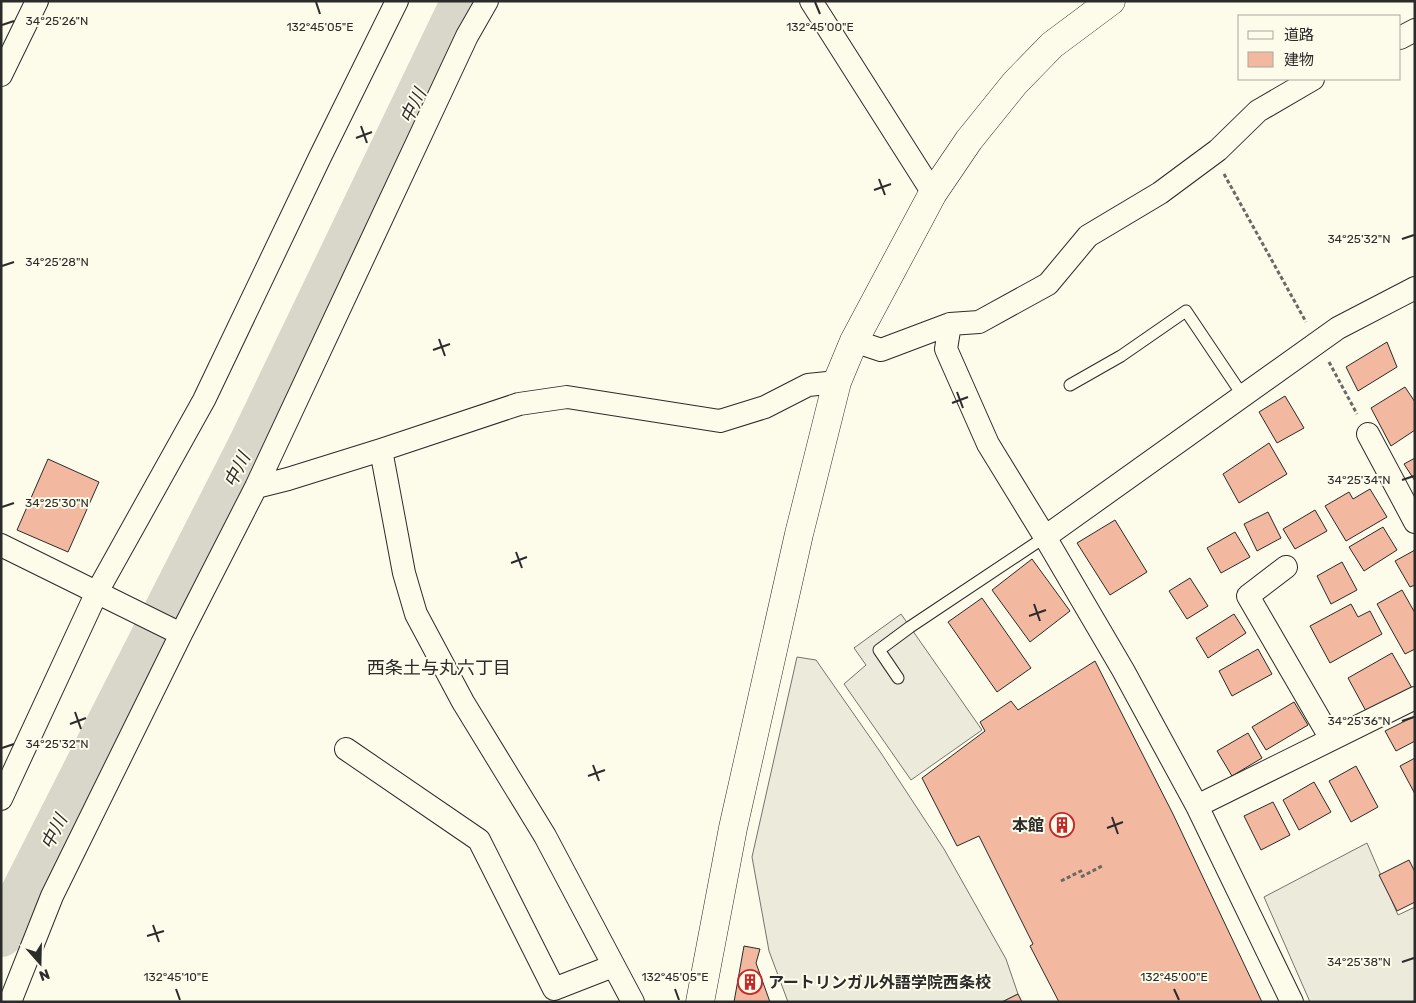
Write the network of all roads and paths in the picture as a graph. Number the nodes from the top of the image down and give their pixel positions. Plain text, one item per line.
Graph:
1 (37, 1) edge
2 (397, 1) edge
3 (487, 1) edge
4 (811, 1) edge
5 (1111, 1) edge
6 (1415, 30) edge
7 (1401, 37) edge
8 (1, 75) edge
9 (1311, 80) edge
10 (1213, 154) junction
11 (933, 193) junction
12 (1415, 288) edge
13 (950, 324) junction
14 (854, 341) junction
15 (1318, 342) junction
16 (837, 382) junction
17 (1070, 385) dead end
18 (1243, 396) junction
19 (1368, 434) joint
20 (381, 450) junction
21 (256, 487) junction
22 (1415, 522) edge
23 (1045, 536) junction
24 (1, 545) edge
25 (1286, 568) dead end
26 (104, 595) junction
27 (178, 633) junction
28 (898, 678) dead end
29 (1415, 698) edge
30 (1331, 740) junction
31 (346, 749) dead end
32 (1, 799) edge
33 (1197, 806) junction
34 (1102, 866) dead end
35 (1083, 870) dead end
36 (1081, 877) dead end
37 (1061, 881) dead end
38 (613, 966) junction
39 (10, 1002) edge
40 (633, 1002) edge
41 (700, 1002) edge
42 (1292, 1002) edge

1 - 8 street
2 - 26 street
3 - 21 street
4 - 11 street
5 - 11 street
6 - 7 street
9 - 10 street
10 - 13 street
10 - 15 path
11 - 14 street
12 - 15 street
13 - 14 street
13 - 23 street
14 - 16 street
15 - 18 street
15 - 19 path
16 - 20 street
16 - 41 street
17 - 18 lane
18 - 23 street
19 - 22 street
20 - 21 street
20 - 38 street
21 - 27 street
23 - 28 lane
23 - 33 street
24 - 26 street
25 - 30 street
26 - 27 street
26 - 32 street
27 - 39 street
29 - 30 street
30 - 33 street
31 - 38 street
33 - 42 street
34 - 36 path
35 - 37 path
38 - 40 street

